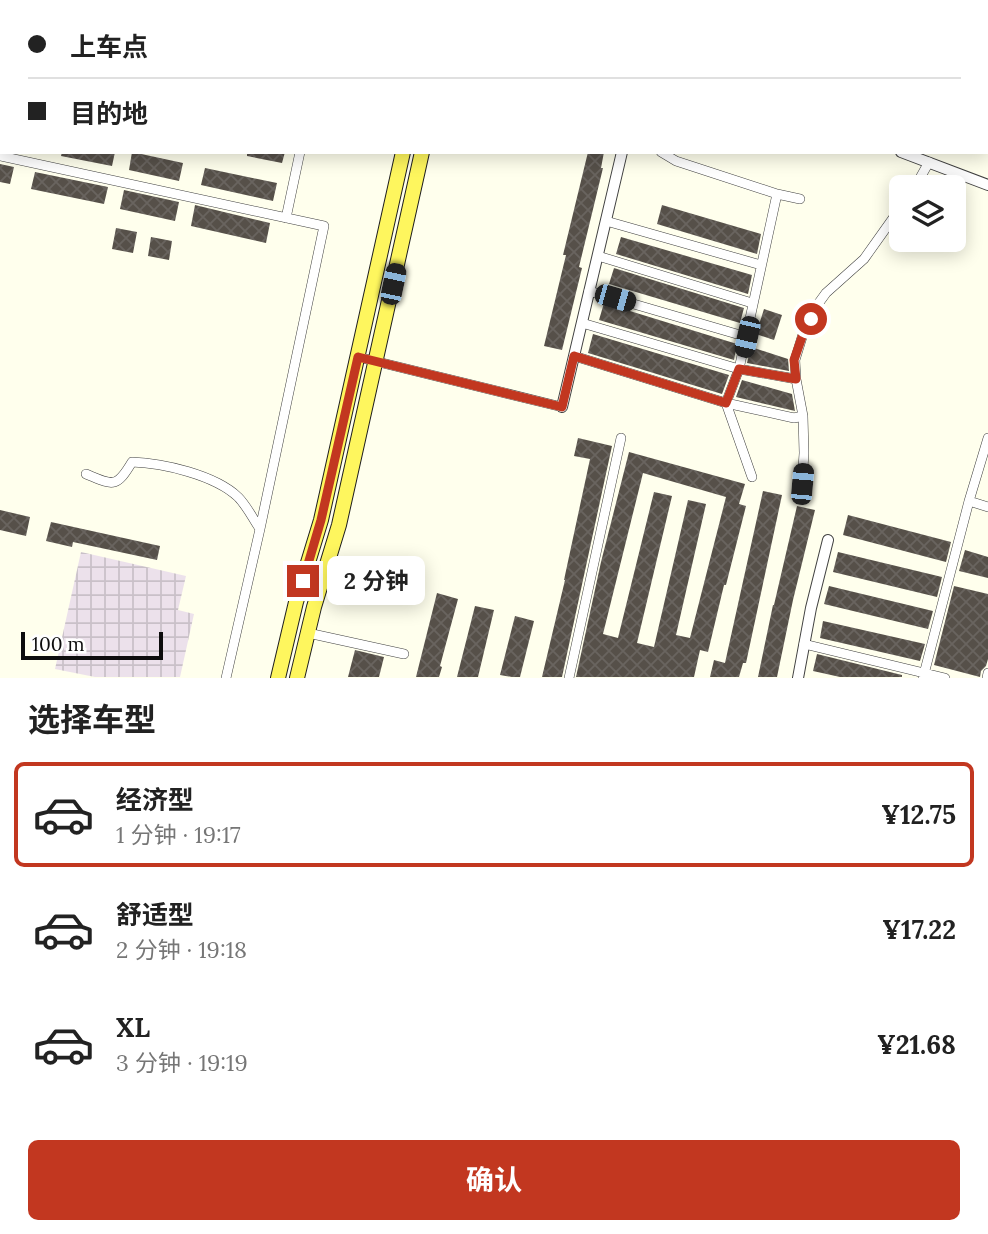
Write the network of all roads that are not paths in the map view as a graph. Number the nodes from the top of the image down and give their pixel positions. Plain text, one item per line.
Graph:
1 (300, 154) edge
2 (403, 154) edge
3 (422, 154) edge
4 (622, 154) edge
5 (664, 154) edge
6 (907, 154) edge
7 (0, 156) edge
8 (929, 162) junction
9 (922, 175) edge
10 (988, 185) edge
11 (777, 194) junction
12 (800, 199) dead end
13 (286, 218) junction
14 (606, 221) junction
15 (889, 224) edge
16 (598, 256) junction
17 (761, 265) junction
18 (589, 291) junction
19 (752, 303) junction
20 (582, 323) junction
21 (747, 337) junction
22 (574, 356) junction
23 (358, 357) junction
24 (375, 362) junction
25 (739, 369) junction
26 (796, 379) junction
27 (726, 403) junction
28 (562, 407) joint
29 (803, 416) junction
30 (621, 438) dead end
31 (988, 438) edge
32 (86, 474) dead end
33 (752, 477) dead end
34 (802, 484) dead end
35 (969, 501) junction
36 (988, 507) edge
37 (260, 529) junction
38 (828, 540) dead end
39 (308, 633) junction
40 (804, 644) junction
41 (404, 654) dead end
42 (924, 675) edge
43 (226, 677) edge
44 (278, 677) edge
45 (297, 677) edge
46 (569, 677) edge
47 (798, 677) edge
48 (945, 677) edge

1 - 13 street
2 - 23 main road
3 - 24 main road
4 - 14 street
5 - 11 street
6 - 8 street
7 - 13 street
8 - 9 street
8 - 10 street
11 - 12 street
11 - 17 street
13 - 37 street
14 - 16 street
14 - 17 street
15 - 26 street
16 - 18 street
16 - 19 street
17 - 19 street
18 - 20 street
18 - 21 street
19 - 21 street
20 - 22 street
20 - 25 street
21 - 25 street
22 - 27 street
22 - 28 street
23 - 24 street
23 - 44 main road
24 - 28 street
24 - 39 main road
25 - 26 street
25 - 27 street
26 - 29 street
27 - 29 street
27 - 33 street
29 - 34 street
30 - 46 street
31 - 35 street
32 - 37 street
35 - 36 street
35 - 42 street
37 - 43 street
38 - 40 street
39 - 41 street
39 - 45 main road
40 - 42 street
40 - 47 street
42 - 48 street

